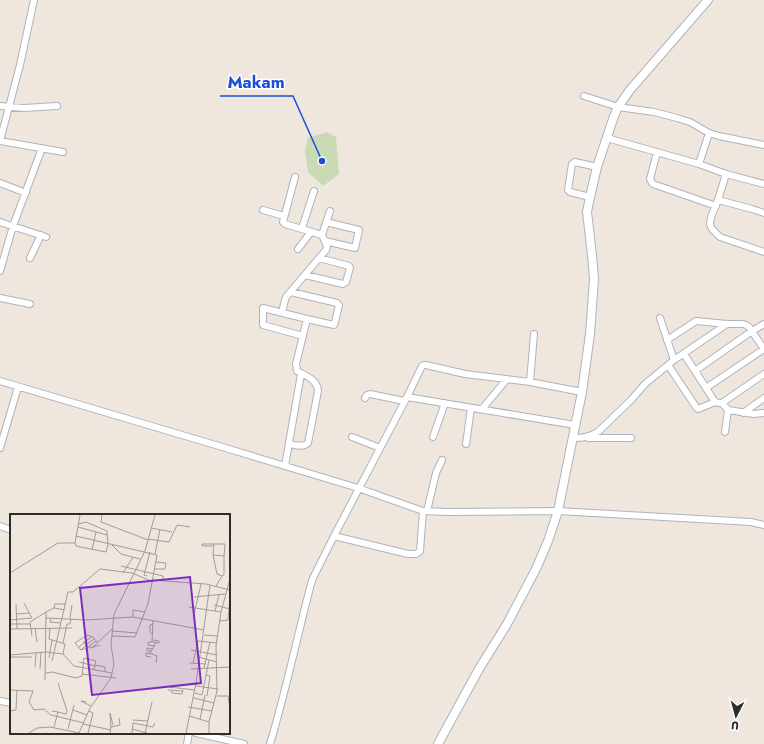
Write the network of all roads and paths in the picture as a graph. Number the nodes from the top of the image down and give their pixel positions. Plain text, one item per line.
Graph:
1 (34, 0) edge
2 (708, 0) edge
3 (584, 96) dead end
4 (0, 106) edge
5 (57, 106) dead end
6 (618, 106) junction
7 (9, 107) junction
8 (709, 133) junction
9 (607, 138) junction
10 (0, 141) edge
11 (764, 145) edge
12 (42, 148) junction
13 (63, 152) dead end
14 (657, 152) junction
15 (699, 164) junction
16 (597, 167) junction
17 (726, 174) junction
18 (295, 177) dead end
19 (0, 183) edge
20 (764, 184) edge
21 (314, 191) dead end
22 (26, 193) junction
23 (590, 197) junction
24 (717, 203) junction
25 (263, 210) dead end
26 (330, 212) dead end
27 (764, 213) edge
28 (284, 216) junction
29 (0, 222) edge
30 (326, 222) junction
31 (13, 226) junction
32 (302, 228) junction
33 (311, 232) junction
34 (323, 238) junction
35 (298, 248) dead end
36 (764, 252) edge
37 (30, 258) dead end
38 (319, 258) junction
39 (0, 272) edge
40 (305, 275) junction
41 (291, 292) junction
42 (0, 298) edge
43 (30, 304) dead end
44 (282, 313) junction
45 (660, 318) dead end
46 (307, 319) junction
47 (727, 324) junction
48 (764, 324) edge
49 (752, 331) junction
50 (534, 334) dead end
51 (303, 336) junction
52 (668, 340) junction
53 (684, 354) junction
54 (674, 360) junction
55 (668, 365) junction
56 (695, 371) junction
57 (301, 374) junction
58 (764, 374) edge
59 (508, 379) junction
60 (0, 381) edge
61 (530, 382) junction
62 (18, 387) junction
63 (706, 388) junction
64 (582, 392) junction
65 (365, 398) dead end
66 (764, 398) edge
67 (406, 399) junction
68 (714, 402) junction
69 (445, 403) junction
70 (722, 403) junction
71 (471, 408) junction
72 (482, 409) junction
73 (728, 410) junction
74 (743, 413) junction
75 (764, 413) edge
76 (576, 425) junction
77 (725, 432) dead end
78 (352, 437) dead end
79 (433, 437) dead end
80 (573, 438) junction
81 (584, 438) junction
82 (630, 438) dead end
83 (288, 444) junction
84 (466, 444) dead end
85 (0, 448) edge
86 (380, 448) junction
87 (442, 460) dead end
88 (285, 466) junction
89 (358, 488) junction
90 (425, 511) junction
91 (558, 511) junction
92 (764, 525) edge
93 (0, 526) edge
94 (10, 530) edge
95 (334, 536) junction
96 (0, 701) edge
97 (10, 703) edge
98 (189, 734) edge
99 (200, 734) edge
100 (187, 744) edge
101 (244, 744) edge
102 (270, 744) edge
103 (438, 744) edge

1 - 7 street
2 - 6 street
3 - 6 street
4 - 7 street
5 - 7 street
6 - 8 street
6 - 9 street
7 - 10 street
8 - 11 street
8 - 15 street
9 - 14 street
9 - 16 street
10 - 12 street
12 - 13 street
12 - 22 street
14 - 15 street
14 - 24 street
15 - 17 street
16 - 23 street
16 - 23 street
17 - 20 street
17 - 24 street
18 - 28 street
19 - 22 street
21 - 32 street
22 - 31 street
23 - 64 street
24 - 27 street
24 - 36 street
25 - 28 street
26 - 30 street
28 - 32 street
29 - 31 street
30 - 34 street
30 - 34 street
31 - 37 street
31 - 39 street
32 - 33 street
33 - 34 street
33 - 35 street
34 - 38 street
38 - 40 street
38 - 40 street
40 - 41 street
41 - 44 street
41 - 46 street
42 - 43 street
44 - 46 street
44 - 51 street
45 - 52 street
46 - 51 street
47 - 49 street
47 - 52 street
47 - 53 street
48 - 49 street
49 - 56 street
49 - 63 street
50 - 61 street
51 - 57 street
52 - 54 street
53 - 54 street
53 - 56 street
54 - 55 street
55 - 68 street
55 - 81 street
56 - 63 street
57 - 83 street
57 - 83 street
58 - 70 street
59 - 61 street
59 - 67 street
59 - 72 street
60 - 62 street
61 - 64 street
62 - 85 street
62 - 88 street
63 - 68 street
64 - 76 street
65 - 67 street
66 - 74 street
67 - 69 street
67 - 86 street
68 - 70 street
69 - 71 street
69 - 79 street
70 - 73 street
71 - 72 street
71 - 84 street
72 - 76 street
73 - 74 street
73 - 77 street
74 - 75 street
76 - 80 street
78 - 86 street
80 - 81 street
80 - 91 street
81 - 82 street
83 - 88 street
86 - 89 street
87 - 90 street
88 - 89 street
89 - 90 street
89 - 95 street
90 - 91 street
90 - 95 street
91 - 92 street
91 - 103 street
93 - 94 street
95 - 102 street
96 - 97 street
98 - 100 street
99 - 101 street

